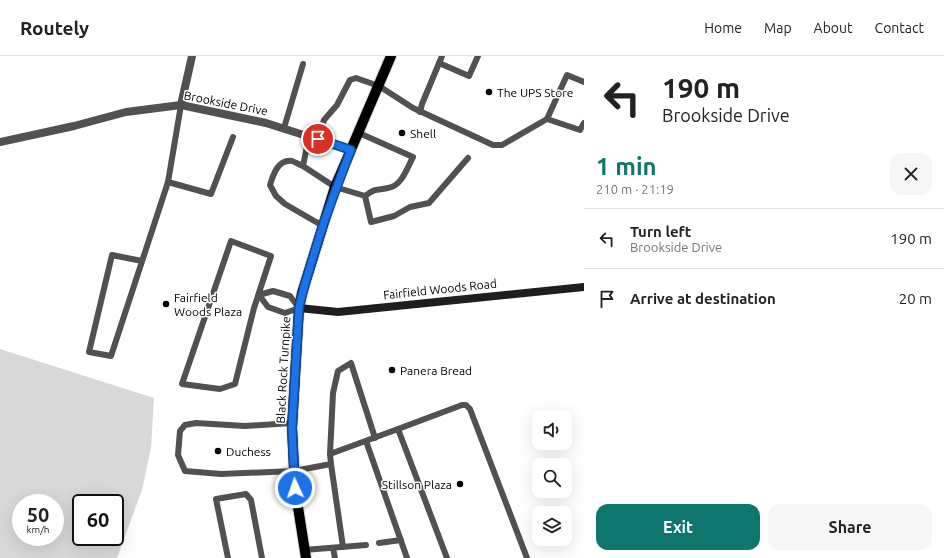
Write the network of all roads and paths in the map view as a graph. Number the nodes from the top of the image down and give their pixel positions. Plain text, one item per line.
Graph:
1 (192, 56) edge
2 (391, 56) edge
3 (442, 56) edge
4 (478, 56) edge
5 (439, 63) junction
6 (303, 64) dead end
7 (584, 82) edge
8 (379, 86) junction
9 (181, 105) junction
10 (420, 112) junction
11 (547, 119) junction
12 (584, 123) edge
13 (284, 128) junction
14 (359, 133) junction
15 (308, 136) junction
16 (233, 137) dead end
17 (318, 139) junction
18 (0, 142) edge
19 (351, 150) junction
20 (468, 158) dead end
21 (303, 166) junction
22 (168, 182) junction
23 (335, 187) junction
24 (365, 196) junction
25 (323, 226) junction
26 (142, 261) junction
27 (584, 287) edge
28 (258, 295) junction
29 (299, 308) junction
30 (292, 423) junction
31 (398, 429) junction
32 (374, 438) junction
33 (366, 441) junction
34 (330, 454) junction
35 (331, 464) junction
36 (294, 471) junction
37 (401, 540) junction
38 (378, 543) dead end
39 (366, 545) dead end
40 (343, 547) junction
41 (333, 548) junction
42 (305, 554) edge
43 (228, 558) edge
44 (262, 558) edge
45 (335, 558) edge
46 (408, 558) edge
47 (447, 558) edge
48 (527, 558) edge

1 - 9 street
2 - 8 main road, Black Rock Turnpike
3 - 5 lane
4 - 5 lane
5 - 10 lane
6 - 13 lane
7 - 11 lane
8 - 10 lane
8 - 14 main road, Black Rock Turnpike
8 - 17 lane
9 - 13 street, Brookside Drive
9 - 18 street, Brookside Drive
9 - 22 lane
10 - 11 lane
11 - 12 lane
13 - 15 street, Brookside Drive
14 - 19 main road, Black Rock Turnpike
14 - 24 lane
15 - 17 street, Brookside Drive
15 - 21 lane
16 - 22 lane
17 - 19 street, Brookside Drive
19 - 23 main road, Black Rock Turnpike
20 - 24 lane
21 - 23 lane
21 - 25 lane
22 - 26 lane
23 - 24 lane
23 - 25 main road, Black Rock Turnpike
25 - 29 main road, Black Rock Turnpike
26 - 26 lane
27 - 29 main road, Fairfield Woods Road
28 - 28 lane
28 - 29 lane
28 - 29 lane
29 - 30 main road, Black Rock Turnpike
30 - 36 main road, Black Rock Turnpike
30 - 36 lane
31 - 32 lane
31 - 47 lane
31 - 48 lane
32 - 33 lane
32 - 34 lane
33 - 34 lane
33 - 37 lane
34 - 35 lane
35 - 36 lane
35 - 40 lane
36 - 42 main road, Black Rock Turnpike
37 - 38 lane
37 - 46 lane
39 - 40 lane
40 - 41 lane
41 - 42 lane
41 - 45 lane
43 - 44 lane

